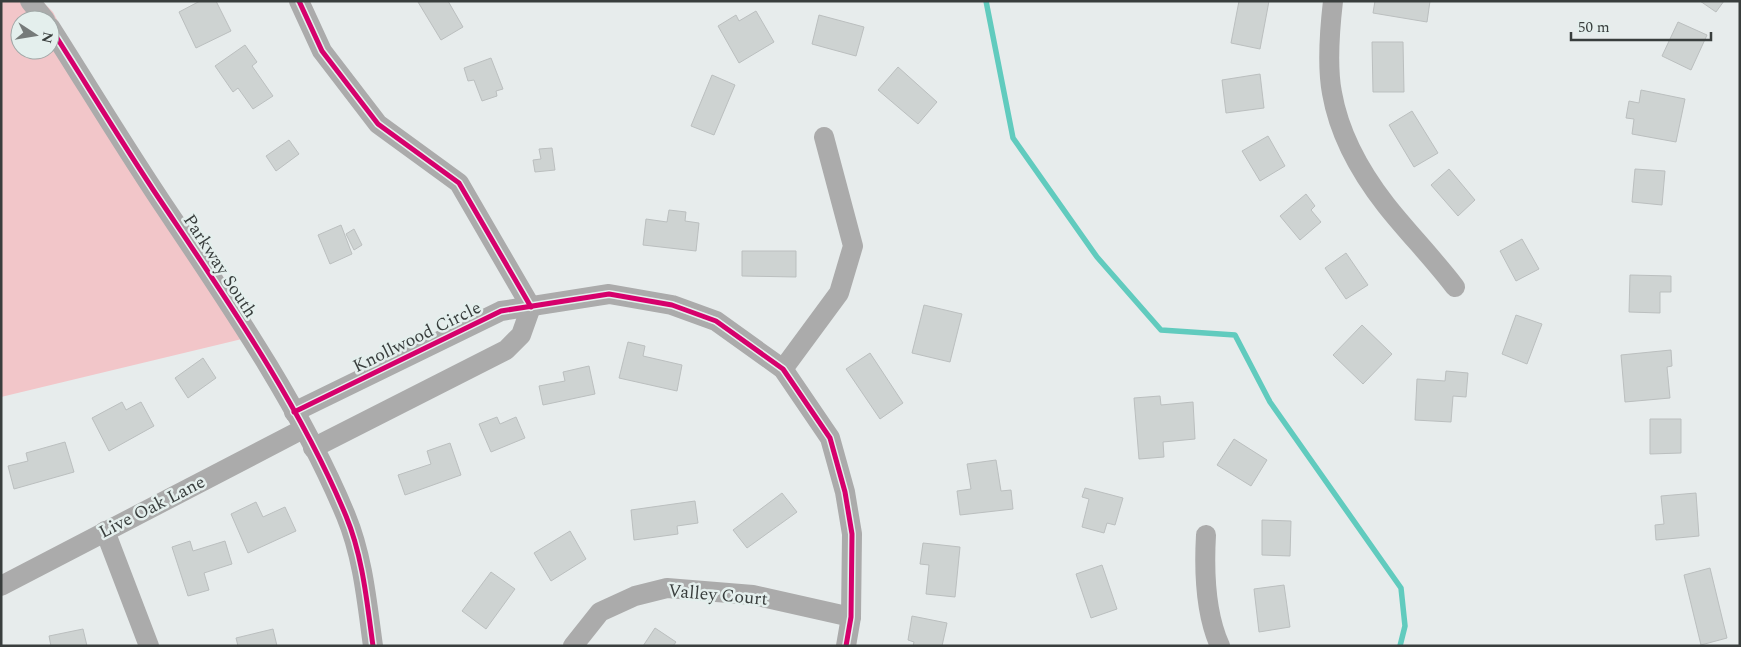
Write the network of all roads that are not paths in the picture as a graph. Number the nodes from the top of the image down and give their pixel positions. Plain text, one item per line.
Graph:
1 (299, 1) edge
2 (1333, 1) edge
3 (60, 44) edge
4 (824, 137) dead end
5 (1455, 286) dead end
6 (531, 307) junction
7 (783, 369) junction
8 (298, 421) junction
9 (313, 448) junction
10 (105, 531) junction
11 (1206, 535) dead end
12 (1, 586) edge
13 (852, 617) junction
14 (149, 646) edge
15 (372, 646) edge
16 (573, 646) edge
17 (846, 646) edge
18 (1220, 646) edge

1 - 6 street
2 - 5 street
3 - 8 street, Parkway South
4 - 7 street
6 - 7 street, Knollwood Circle
6 - 8 street, Knollwood Circle
6 - 9 street
7 - 13 street, Knollwood Circle
8 - 9 street, Parkway South
8 - 10 street, Live Oak Lane
9 - 15 street, Parkway South
10 - 12 street, Live Oak Lane
10 - 14 street
11 - 18 street
13 - 16 street, Valley Court
13 - 17 street, Knollwood Circle

